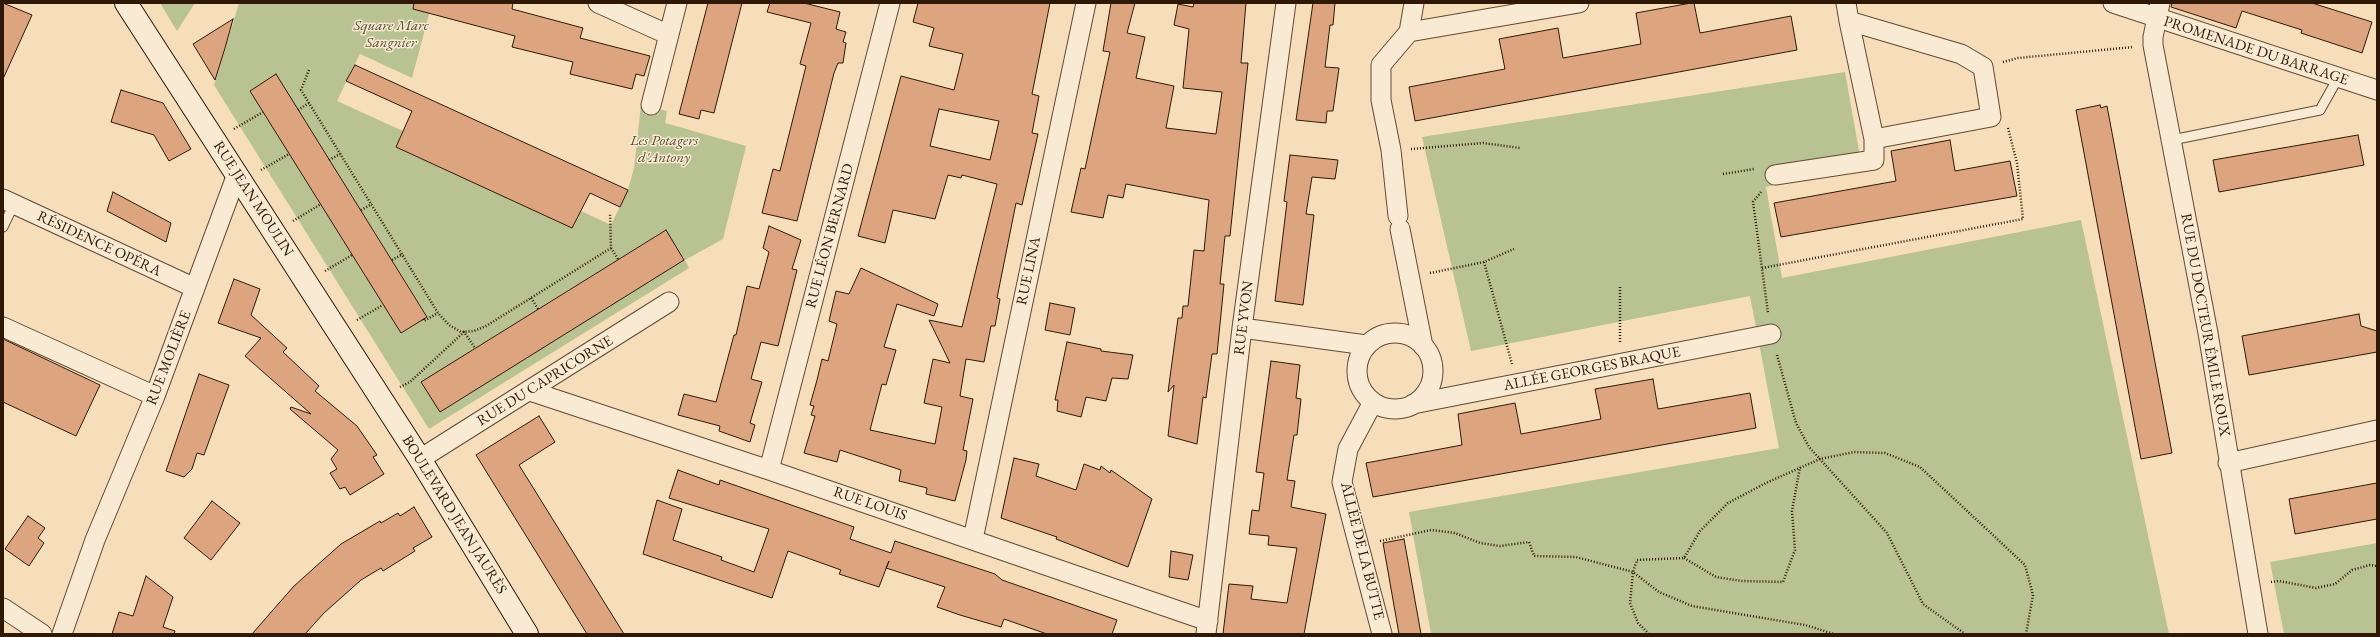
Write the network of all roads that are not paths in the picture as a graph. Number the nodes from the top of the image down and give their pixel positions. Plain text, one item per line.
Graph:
1 (126, 3) edge
2 (598, 3) edge
3 (677, 3) edge
4 (890, 3) edge
5 (1086, 3) edge
6 (1286, 3) edge
7 (1414, 3) edge
8 (1579, 3) edge
9 (2113, 3) edge
10 (2158, 10) edge
11 (1847, 12) edge
12 (1409, 32) junction
13 (669, 35) junction
14 (2338, 78) junction
15 (2377, 90) edge
16 (651, 105) dead end
17 (1874, 139) junction
18 (2172, 140) junction
19 (1775, 175) road end
20 (239, 178) junction
21 (8, 201) edge
22 (3, 227) edge
23 (195, 288) junction
24 (669, 302) dead end
25 (3, 327) edge
26 (1242, 328) junction
27 (1771, 334) road end
28 (1366, 345) junction
29 (1423, 346) junction
30 (530, 391) junction
31 (155, 396) junction
32 (380, 397) joint
33 (1372, 402) junction
34 (1413, 404) junction
35 (2377, 430) edge
36 (420, 459) junction
37 (2228, 463) junction
38 (769, 470) junction
39 (973, 539) junction
40 (3, 608) edge
41 (1207, 627) edge
42 (42, 634) edge
43 (62, 634) edge
44 (527, 634) edge
45 (1382, 634) edge
46 (2258, 634) edge

1 - 20 main road, RUE JEAN MOULIN
2 - 13 street
3 - 13 street
4 - 38 street, RUE LÉON BERNARD
5 - 39 street, RUE LINA
6 - 26 street, RUE YVON
7 - 12 street
8 - 12 street
9 - 10 street, PROMENADE DU BARRAGE
10 - 14 street, PROMENADE DU BARRAGE
10 - 18 street, RUE DU DOCTEUR ÉMILE ROUX
11 - 17 street
11 - 17 street
12 - 29 street
13 - 16 street
14 - 15 street, PROMENADE DU BARRAGE
14 - 18 lane
17 - 19 street
18 - 37 street, RUE DU DOCTEUR ÉMILE ROUX
20 - 23 street, RUE MOLIÈRE
20 - 32 main road, RUE JEAN MOULIN
21 - 22 lane
21 - 23 street, RÉSIDENCE OPÉRA
23 - 31 street, RUE MOLIÈRE
24 - 30 street, RUE DU CAPRICORNE
25 - 31 street
26 - 28 street
26 - 41 street, RUE YVON
27 - 34 street, ALLÉE GEORGES BRAQUE
28 - 29 street
28 - 33 street
29 - 34 street
30 - 36 street, RUE DU CAPRICORNE
30 - 38 street, RUE LOUIS
31 - 43 street, RUE MOLIÈRE
32 - 36 main road, BOULEVARD JEAN JAURÈS
33 - 34 street, ALLÉE GEORGES BRAQUE
33 - 45 street, ALLÉE DE LA BUTTE
35 - 37 street
36 - 44 main road, BOULEVARD JEAN JAURÈS
37 - 46 street, RUE DU DOCTEUR ÉMILE ROUX
38 - 39 street, RUE LOUIS
39 - 41 street, RUE LOUIS
40 - 42 street

